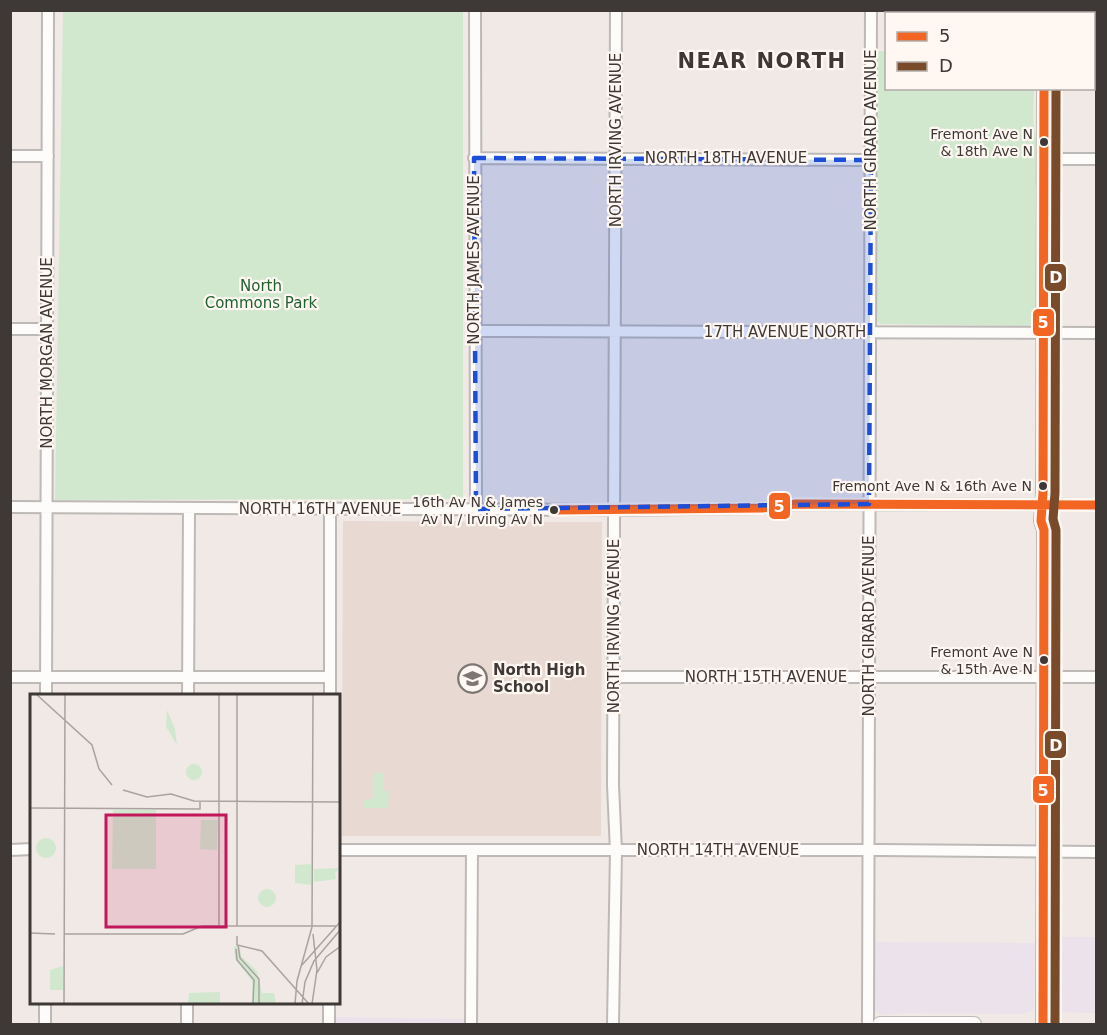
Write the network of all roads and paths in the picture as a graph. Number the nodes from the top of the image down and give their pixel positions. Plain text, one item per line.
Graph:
1 (48, 10) edge
2 (475, 10) edge
3 (616, 10) edge
4 (871, 10) edge
5 (1044, 90) edge
6 (10, 156) edge
7 (48, 156) junction
8 (474, 158) junction
9 (615, 158) junction
10 (1045, 159) junction
11 (1096, 159) edge
12 (871, 160) junction
13 (10, 329) edge
14 (46, 329) junction
15 (474, 332) junction
16 (616, 332) junction
17 (870, 332) junction
18 (1042, 332) junction
19 (1096, 333) edge
20 (869, 504) junction
21 (1041, 505) junction
22 (1096, 505) edge
23 (10, 507) edge
24 (46, 508) junction
25 (330, 508) junction
26 (189, 509) junction
27 (476, 509) junction
28 (615, 510) junction
29 (10, 676) edge
30 (46, 676) junction
31 (188, 676) junction
32 (330, 677) junction
33 (615, 677) junction
34 (869, 677) junction
35 (1096, 677) edge
36 (1043, 678) junction
37 (46, 694) edge
38 (188, 694) edge
39 (330, 694) edge
40 (30, 849) edge
41 (10, 850) edge
42 (340, 850) edge
43 (472, 850) junction
44 (869, 850) junction
45 (616, 851) junction
46 (1043, 852) junction
47 (1096, 852) edge
48 (45, 1005) edge
49 (187, 1005) edge
50 (329, 1005) edge
51 (45, 1024) edge
52 (187, 1024) edge
53 (329, 1024) edge
54 (471, 1024) edge
55 (613, 1024) edge
56 (868, 1024) edge
57 (880, 1024) edge
58 (974, 1024) edge
59 (1043, 1024) edge

1 - 7 street, NORTH MORGAN AVENUE
2 - 8 street, NORTH JAMES AVENUE
3 - 9 street, NORTH IRVING AVENUE
4 - 12 street, NORTH GIRARD AVENUE
5 - 10 street
6 - 7 street
7 - 14 street, NORTH MORGAN AVENUE
8 - 9 street, NORTH 18TH AVENUE
8 - 15 street, NORTH JAMES AVENUE
9 - 12 street, NORTH 18TH AVENUE
9 - 16 street, NORTH IRVING AVENUE
10 - 11 street
10 - 18 street
12 - 17 street, NORTH GIRARD AVENUE
13 - 14 street
14 - 24 street, NORTH MORGAN AVENUE
15 - 16 street, 17TH AVENUE NORTH
15 - 27 street, NORTH JAMES AVENUE
16 - 17 street, 17TH AVENUE NORTH
16 - 28 street, NORTH IRVING AVENUE
17 - 18 street, 17TH AVENUE NORTH
17 - 20 street, NORTH GIRARD AVENUE
18 - 19 street, 17TH AVENUE NORTH
18 - 21 street
20 - 21 street, NORTH 16TH AVENUE
20 - 28 street, NORTH 16TH AVENUE
20 - 34 street, NORTH GIRARD AVENUE
21 - 22 street, NORTH 16TH AVENUE
21 - 36 street
23 - 24 street, NORTH 16TH AVENUE
24 - 26 street, NORTH 16TH AVENUE
24 - 30 street, NORTH MORGAN AVENUE
25 - 26 street, NORTH 16TH AVENUE
25 - 27 street, NORTH 16TH AVENUE
25 - 32 street
26 - 31 street
27 - 28 street, NORTH 16TH AVENUE
28 - 33 street, NORTH IRVING AVENUE
29 - 30 street
30 - 31 street
30 - 37 street, NORTH MORGAN AVENUE
31 - 32 street
31 - 38 street
32 - 39 street
33 - 34 street, NORTH 15TH AVENUE
33 - 45 street, NORTH IRVING AVENUE
34 - 36 street, NORTH 15TH AVENUE
34 - 44 street, NORTH GIRARD AVENUE
35 - 36 street, NORTH 15TH AVENUE
36 - 46 street
40 - 41 street
42 - 43 street, NORTH 14TH AVENUE
43 - 45 street, NORTH 14TH AVENUE
43 - 54 street
44 - 45 street, NORTH 14TH AVENUE
44 - 46 street, NORTH 14TH AVENUE
44 - 56 street, NORTH GIRARD AVENUE
45 - 55 street, NORTH IRVING AVENUE
46 - 47 street, NORTH 14TH AVENUE
46 - 59 street
48 - 51 street
49 - 52 street
50 - 53 street
57 - 58 street

